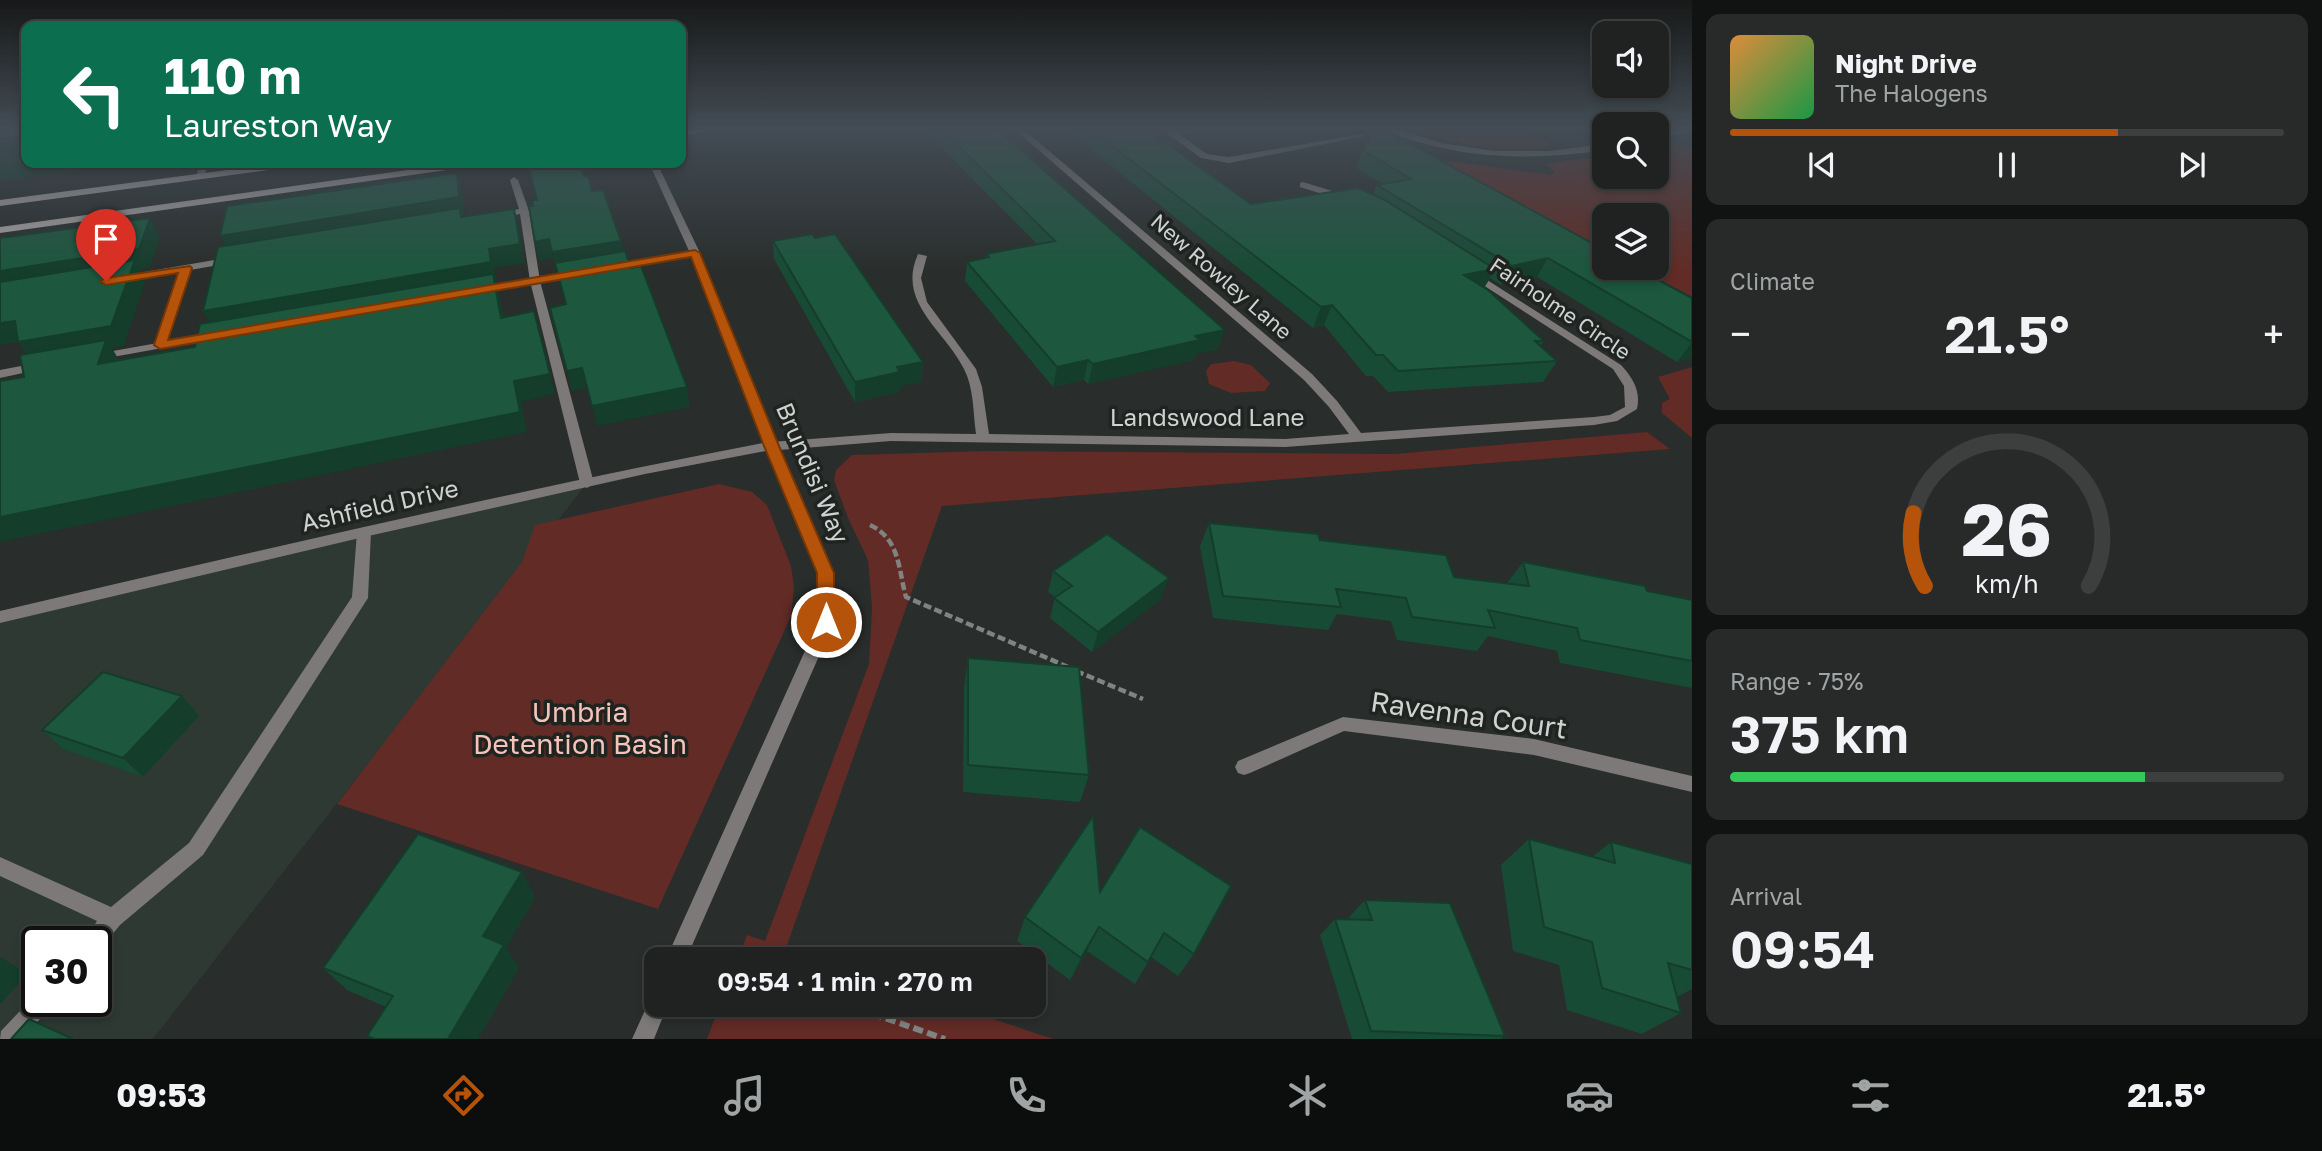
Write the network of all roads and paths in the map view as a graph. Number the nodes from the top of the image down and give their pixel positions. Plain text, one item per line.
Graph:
1 (196, 176) edge
2 (379, 176) edge
3 (659, 176) edge
4 (1074, 176) edge
5 (513, 180) dead end
6 (1303, 185) dead end
7 (1355, 202) edge
8 (0, 203) edge
9 (524, 211) junction
10 (483, 218) edge
11 (0, 230) edge
12 (695, 253) junction
13 (922, 256) dead end
14 (240, 259) edge
15 (1458, 264) edge
16 (186, 268) junction
17 (600, 270) edge
18 (587, 272) edge
19 (119, 279) edge
20 (535, 281) junction
21 (468, 292) edge
22 (227, 334) edge
23 (160, 345) junction
24 (80, 359) edge
25 (53, 364) edge
26 (0, 374) edge
27 (1633, 401) joint
28 (983, 438) junction
29 (1358, 439) junction
30 (771, 446) junction
31 (587, 483) junction
32 (870, 525) dead end
33 (364, 532) junction
34 (0, 617) edge
35 (1143, 699) dead end
36 (1244, 767) dead end
37 (1692, 784) edge
38 (0, 866) edge
39 (113, 918) junction
40 (106, 926) edge
41 (681, 947) edge
42 (28, 1017) edge
43 (652, 1017) edge
44 (882, 1017) edge
45 (9, 1039) edge
46 (643, 1039) edge
47 (945, 1039) edge

1 - 8 main road
2 - 11 main road
3 - 12 street, Brundisi Way
4 - 29 street, New Rowley Lane
5 - 9 street
6 - 7 street
9 - 10 street
9 - 20 street
12 - 17 street
12 - 30 street, Brundisi Way
13 - 28 street
14 - 16 street
15 - 27 street, Fairholme Circle
16 - 19 street
16 - 23 street
18 - 20 street
20 - 21 street
20 - 31 street
22 - 23 street
23 - 24 street
25 - 26 street
27 - 29 street, Landswood Lane
28 - 29 street, Landswood Lane
28 - 30 street, Landswood Lane
30 - 31 street, Ashfield Drive
30 - 41 street, Brundisi Way
31 - 33 street, Ashfield Drive
32 - 35 path
33 - 34 street, Ashfield Drive
33 - 39 street
36 - 37 street, Ravenna Court
38 - 39 street
39 - 40 street
42 - 45 street
43 - 46 street
44 - 47 path

